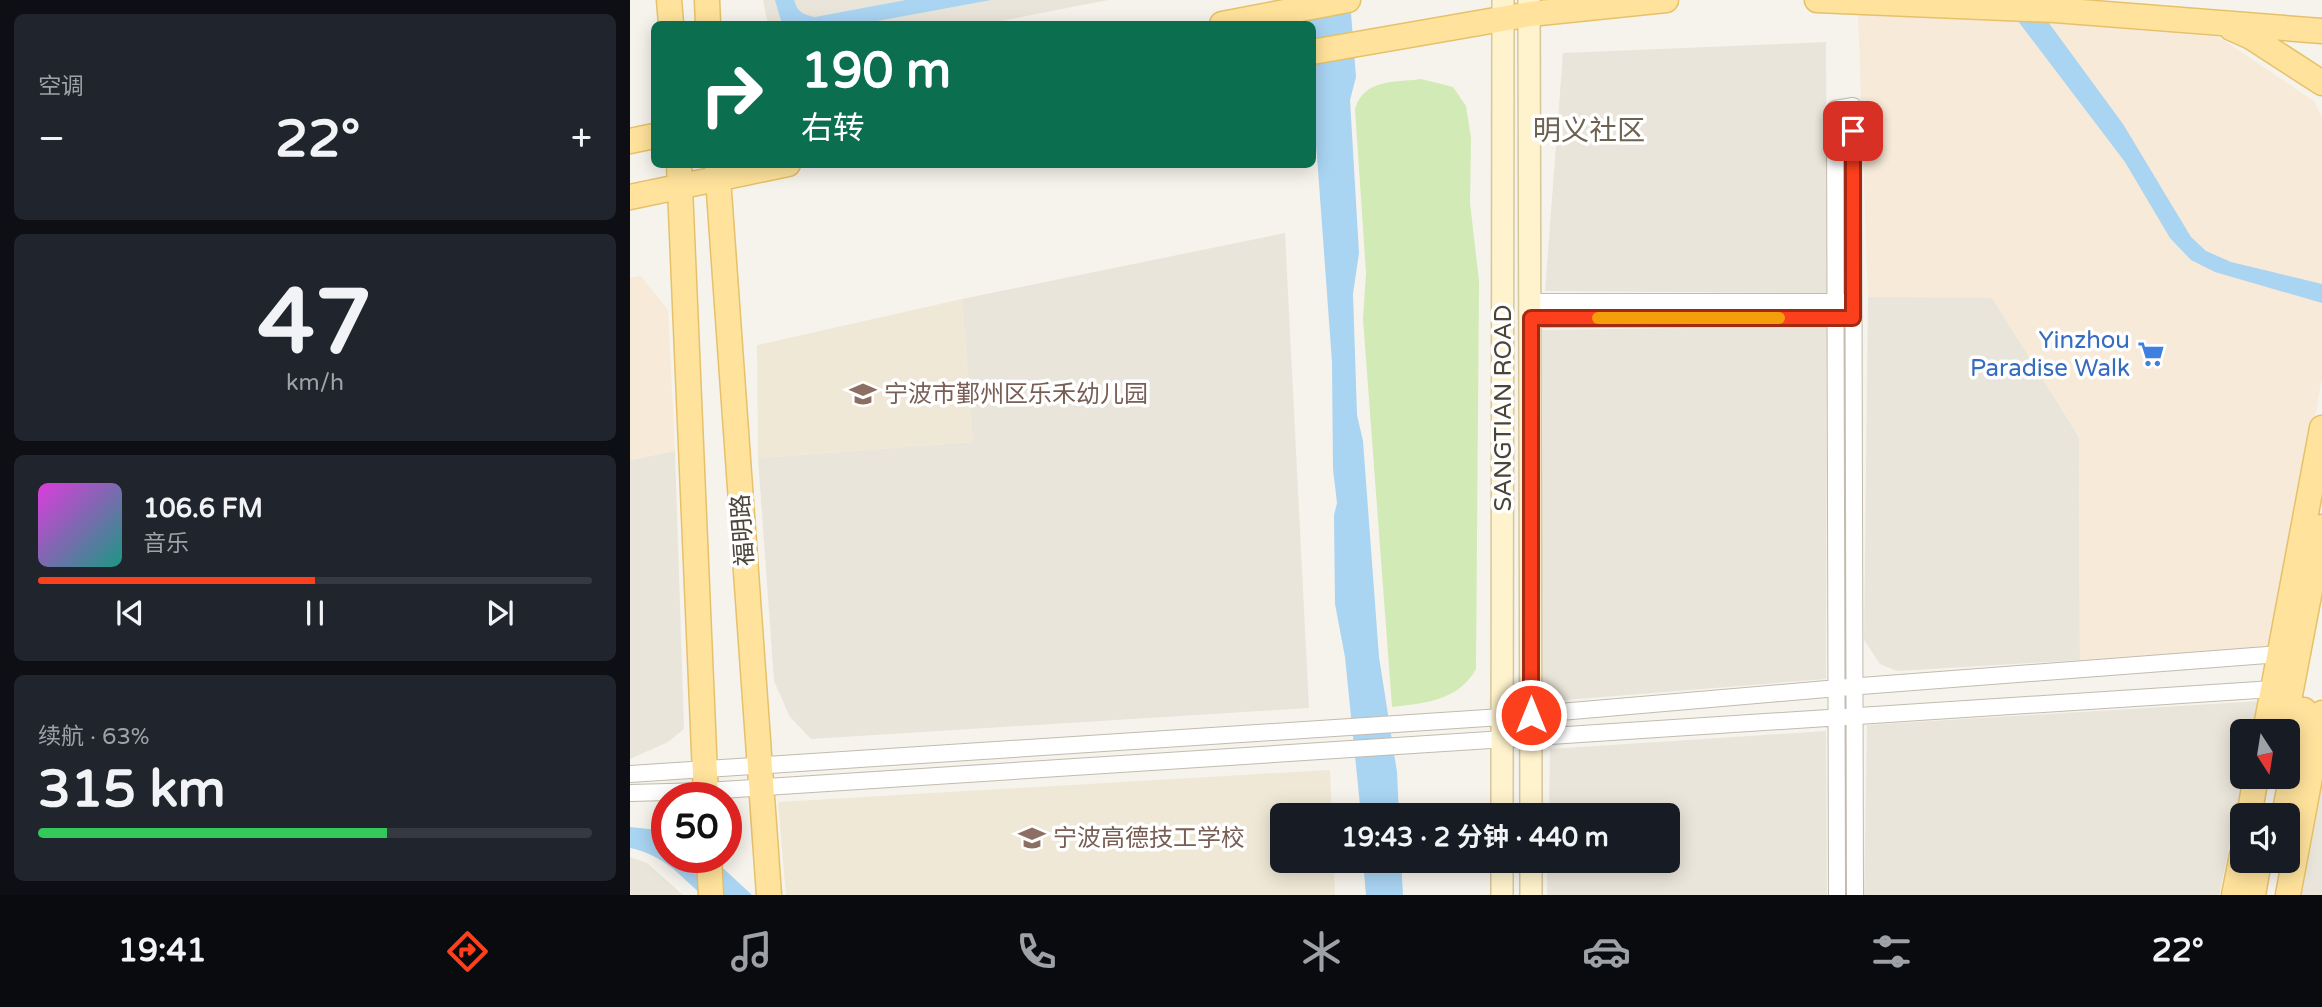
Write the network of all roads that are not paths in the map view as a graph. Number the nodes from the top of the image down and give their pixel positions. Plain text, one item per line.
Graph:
1 (707, 0) edge
2 (1348, 0) edge
3 (1666, 0) edge
4 (1816, 0) edge
5 (1530, 7) edge
6 (1503, 9) edge
7 (708, 21) edge
8 (1237, 21) edge
9 (2218, 22) junction
10 (2322, 31) edge
11 (1316, 51) edge
12 (2322, 82) edge
13 (651, 137) edge
14 (630, 141) edge
15 (752, 168) edge
16 (717, 172) edge
17 (680, 176) edge
18 (630, 197) edge
19 (1530, 310) junction
20 (1836, 310) junction
21 (1853, 310) junction
22 (2322, 428) edge
23 (2322, 527) edge
24 (2322, 616) edge
25 (2280, 654) junction
26 (1855, 686) junction
27 (1837, 688) junction
28 (2273, 689) junction
29 (2322, 713) edge
30 (1531, 715) junction
31 (1856, 716) junction
32 (1502, 717) junction
33 (1836, 717) junction
34 (2267, 719) edge
35 (2285, 719) edge
36 (1531, 738) junction
37 (1502, 740) junction
38 (630, 774) edge
39 (761, 776) junction
40 (680, 782) edge
41 (705, 782) edge
42 (727, 782) edge
43 (651, 791) edge
44 (630, 793) edge
45 (1502, 803) edge
46 (1531, 803) edge
47 (2286, 803) edge
48 (710, 873) edge
49 (1502, 873) edge
50 (1531, 873) edge
51 (2238, 873) edge
52 (2257, 873) edge
53 (2273, 873) edge
54 (711, 895) edge
55 (768, 895) edge
56 (1502, 895) edge
57 (1531, 895) edge
58 (1837, 895) edge
59 (1855, 895) edge
60 (2234, 895) edge
61 (2253, 895) edge
62 (2269, 895) edge
63 (2288, 895) edge

1 - 7 main road
2 - 8 main road
3 - 5 main road
4 - 9 main road
5 - 6 main road
5 - 19 main road, SANGTIAN ROAD
6 - 11 main road
6 - 32 main road, SANGTIAN ROAD
9 - 10 main road
9 - 12 main road
13 - 14 main road
15 - 16 main road
16 - 17 main road
16 - 39 main road, 福明路
17 - 18 main road
17 - 41 main road, 福明路
19 - 20 street
19 - 30 main road, SANGTIAN ROAD
20 - 21 street
20 - 21 street
20 - 27 street
21 - 26 street
22 - 25 main road
23 - 35 main road
24 - 47 main road
25 - 26 street
25 - 28 main road
26 - 27 street
26 - 31 street
27 - 30 street
27 - 33 street
28 - 31 street
28 - 34 main road
29 - 63 main road
30 - 32 street
30 - 36 main road, SANGTIAN ROAD
31 - 33 street
31 - 59 street
32 - 37 main road, SANGTIAN ROAD
32 - 39 street
33 - 36 street
33 - 58 street
36 - 37 street
36 - 46 main road, SANGTIAN ROAD
37 - 39 street
37 - 45 main road, SANGTIAN ROAD
38 - 40 street
39 - 42 street
39 - 55 main road, 福明路
43 - 44 street
48 - 54 main road
49 - 56 main road
50 - 57 main road
51 - 60 main road
52 - 61 main road
53 - 62 main road

